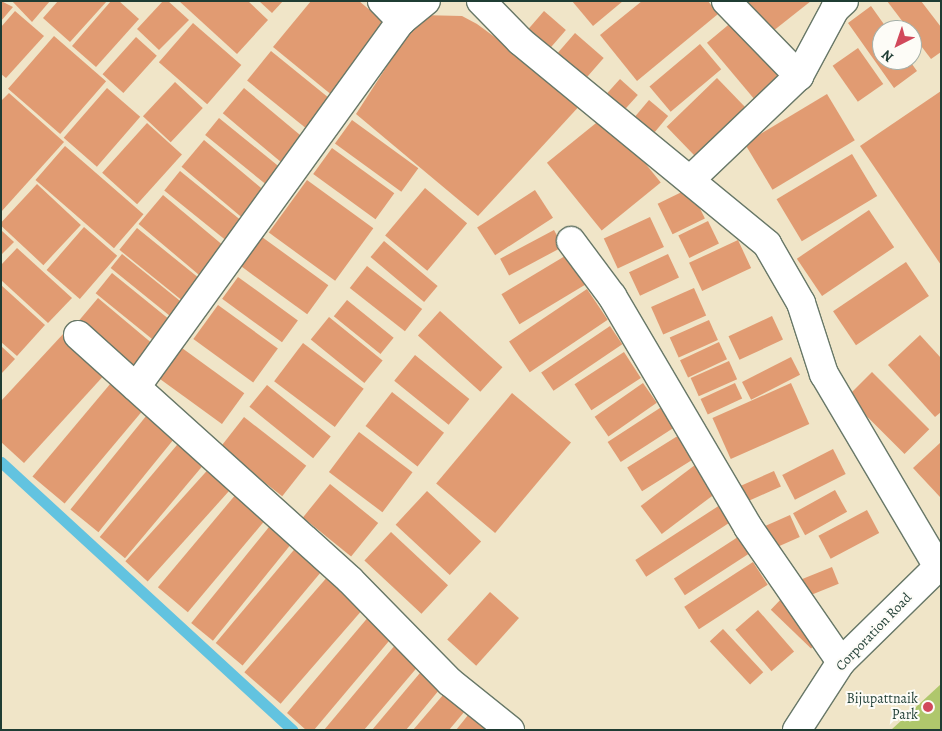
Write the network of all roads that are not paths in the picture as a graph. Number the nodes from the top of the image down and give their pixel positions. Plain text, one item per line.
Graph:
1 (382, 1) edge
2 (426, 1) edge
3 (480, 1) edge
4 (726, 1) edge
5 (844, 1) edge
6 (401, 21) junction
7 (799, 76) junction
8 (690, 180) junction
9 (571, 241) dead end
10 (78, 335) dead end
11 (136, 387) junction
12 (939, 566) edge
13 (841, 662) junction
14 (510, 730) edge
15 (796, 730) edge

1 - 6 street
2 - 6 street
3 - 8 street
4 - 7 street
5 - 7 street
6 - 11 street
7 - 8 street
8 - 12 street
9 - 13 street
10 - 11 street
11 - 14 street
12 - 13 street, Corporation Road
13 - 15 street, Corporation Road

